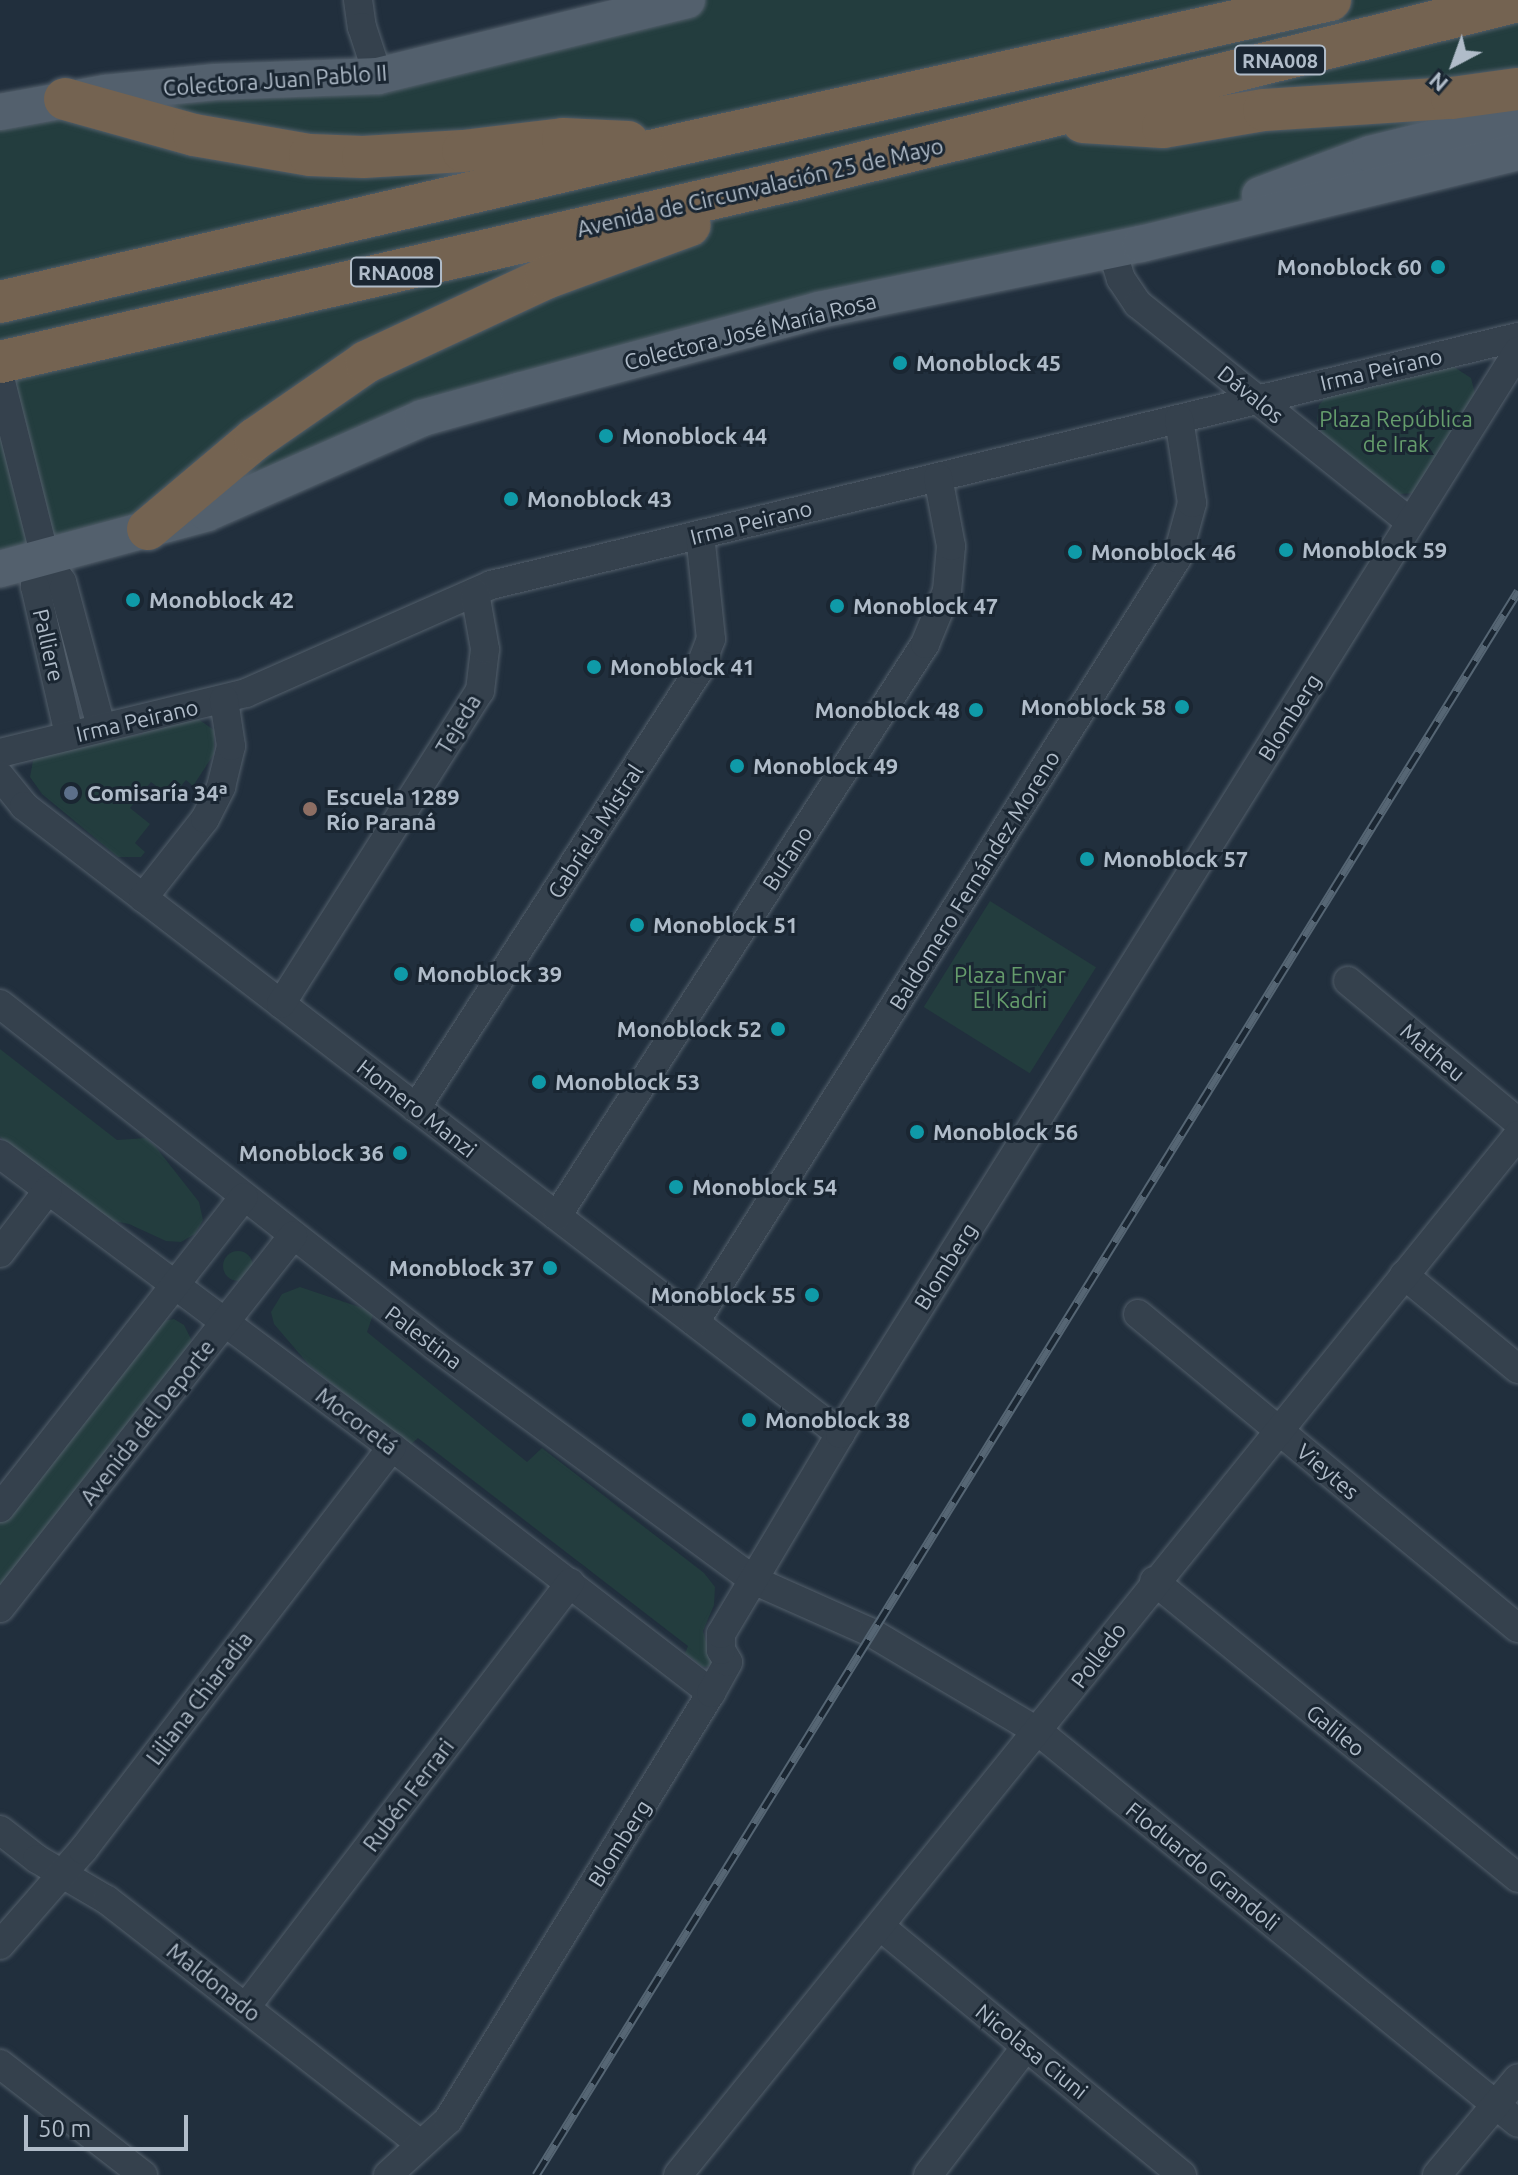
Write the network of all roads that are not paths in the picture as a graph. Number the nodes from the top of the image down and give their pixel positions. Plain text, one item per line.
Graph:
1 (358, 0) edge
2 (687, 0) edge
3 (1518, 1) edge
4 (1319, 2) edge
5 (378, 76) junction
6 (1518, 89) edge
7 (65, 99) junction
8 (0, 112) edge
9 (1518, 117) edge
10 (1042, 120) junction
11 (681, 144) junction
12 (1518, 152) edge
13 (793, 180) junction
14 (1126, 247) junction
15 (0, 302) edge
16 (1518, 337) edge
17 (1518, 351) edge
18 (0, 362) edge
19 (0, 378) edge
20 (1257, 399) junction
21 (1179, 419) junction
22 (938, 477) junction
23 (1410, 522) junction
24 (148, 529) junction
25 (700, 535) junction
26 (45, 557) junction
27 (0, 569) edge
28 (475, 593) junction
29 (224, 700) junction
30 (101, 727) junction
31 (69, 735) junction
32 (0, 753) edge
33 (0, 776) edge
34 (143, 898) junction
35 (1348, 981) dead end
36 (0, 1004) edge
37 (281, 1004) junction
38 (416, 1108) junction
39 (1518, 1122) edge
40 (1518, 1135) edge
41 (0, 1154) edge
42 (48, 1190) junction
43 (244, 1197) junction
44 (557, 1216) junction
45 (293, 1236) junction
46 (0, 1253) edge
47 (1404, 1275) junction
48 (175, 1286) junction
49 (1138, 1314) dead end
50 (695, 1322) junction
51 (225, 1323) junction
52 (1518, 1369) edge
53 (1278, 1429) junction
54 (840, 1434) junction
55 (392, 1447) junction
56 (0, 1508) edge
57 (753, 1580) junction
58 (1154, 1581) junction
59 (570, 1583) junction
60 (0, 1608) edge
61 (1518, 1628) edge
62 (872, 1633) joint
63 (711, 1693) junction
64 (1039, 1732) junction
65 (0, 1830) edge
66 (62, 1873) junction
67 (1518, 1878) edge
68 (881, 1927) junction
69 (0, 1945) edge
70 (246, 2007) junction
71 (1026, 2047) junction
72 (0, 2064) edge
73 (1518, 2078) edge
74 (1496, 2105) junction
75 (1518, 2123) edge
76 (420, 2144) junction
77 (1163, 2169) edge
78 (143, 2175) edge
79 (388, 2175) edge
80 (678, 2175) edge
81 (928, 2175) edge
82 (1437, 2175) edge

1 - 5 street
2 - 5 main road, Colectora Juan Pablo II
3 - 10 highway, Avenida de Circunvalación 25 de Mayo / RNA008
4 - 11 highway, RNA008
5 - 7 main road, Colectora Juan Pablo II
6 - 10 highway
7 - 8 main road, Colectora Juan Pablo II
7 - 11 highway, RNA008
9 - 14 main road
10 - 13 highway, Avenida de Circunvalación 25 de Mayo / RNA008
11 - 15 highway, RNA008
12 - 14 main road, Colectora José María Rosa
13 - 18 highway, Avenida de Circunvalación 25 de Mayo / RNA008
13 - 24 highway
14 - 20 street, Dávalos
14 - 24 main road, Colectora José María Rosa
16 - 20 street, Irma Peirano
17 - 23 street, Blomberg
19 - 26 street, Palliere
20 - 21 street, Irma Peirano
20 - 23 street, Dávalos
21 - 22 street, Irma Peirano
21 - 50 street, Baldomero Fernández Moreno
22 - 25 street, Irma Peirano
22 - 44 street, Bufano
23 - 54 street, Blomberg
24 - 26 main road, Colectora José María Rosa
25 - 28 street, Irma Peirano
25 - 38 street, Gabriela Mistral
26 - 27 main road, Colectora José María Rosa
26 - 30 street, Palliere
26 - 31 street, Palliere
28 - 29 street, Irma Peirano
28 - 37 street, Tejeda
29 - 30 street, Irma Peirano
29 - 34 street
30 - 31 street, Irma Peirano
31 - 32 street, Irma Peirano
33 - 34 street, Homero Manzi
34 - 37 street, Homero Manzi
35 - 39 street, Matheu
36 - 43 street, Palestina
37 - 38 street, Homero Manzi
38 - 44 street, Homero Manzi
40 - 47 street, Polledo
41 - 42 street, Mocoretá
42 - 46 street
42 - 48 street, Mocoretá
43 - 45 street, Palestina
43 - 48 street
44 - 50 street, Homero Manzi
45 - 51 street, Avenida del Deporte
45 - 57 street, Palestina
47 - 52 street
47 - 53 street, Polledo
48 - 51 street, Mocoretá
48 - 56 street
49 - 53 street, Vieytes
50 - 54 street, Homero Manzi
51 - 55 street, Mocoretá
51 - 60 street, Avenida del Deporte
53 - 58 street, Polledo
53 - 61 street, Vieytes
54 - 57 street, Blomberg
55 - 59 street, Mocoretá
55 - 66 street, Liliana Chiaradia
57 - 62 street, Palestina
57 - 63 street, Blomberg
58 - 64 street, Polledo
58 - 67 street, Galileo
59 - 63 street, Mocoretá
59 - 70 street, Rubén Ferrari
62 - 64 street, Floduardo Grandoli
63 - 76 street, Blomberg
64 - 68 street, Polledo
64 - 74 street, Floduardo Grandoli
65 - 66 street, Maldonado
66 - 69 street, Liliana Chiaradia
66 - 70 street, Maldonado
68 - 71 street, Nicolasa Ciuni
68 - 80 street, Polledo
70 - 76 street, Maldonado
71 - 77 street, Nicolasa Ciuni
71 - 81 street
72 - 78 street
73 - 74 street
74 - 75 street, Floduardo Grandoli
74 - 82 street
76 - 79 street, Blomberg

